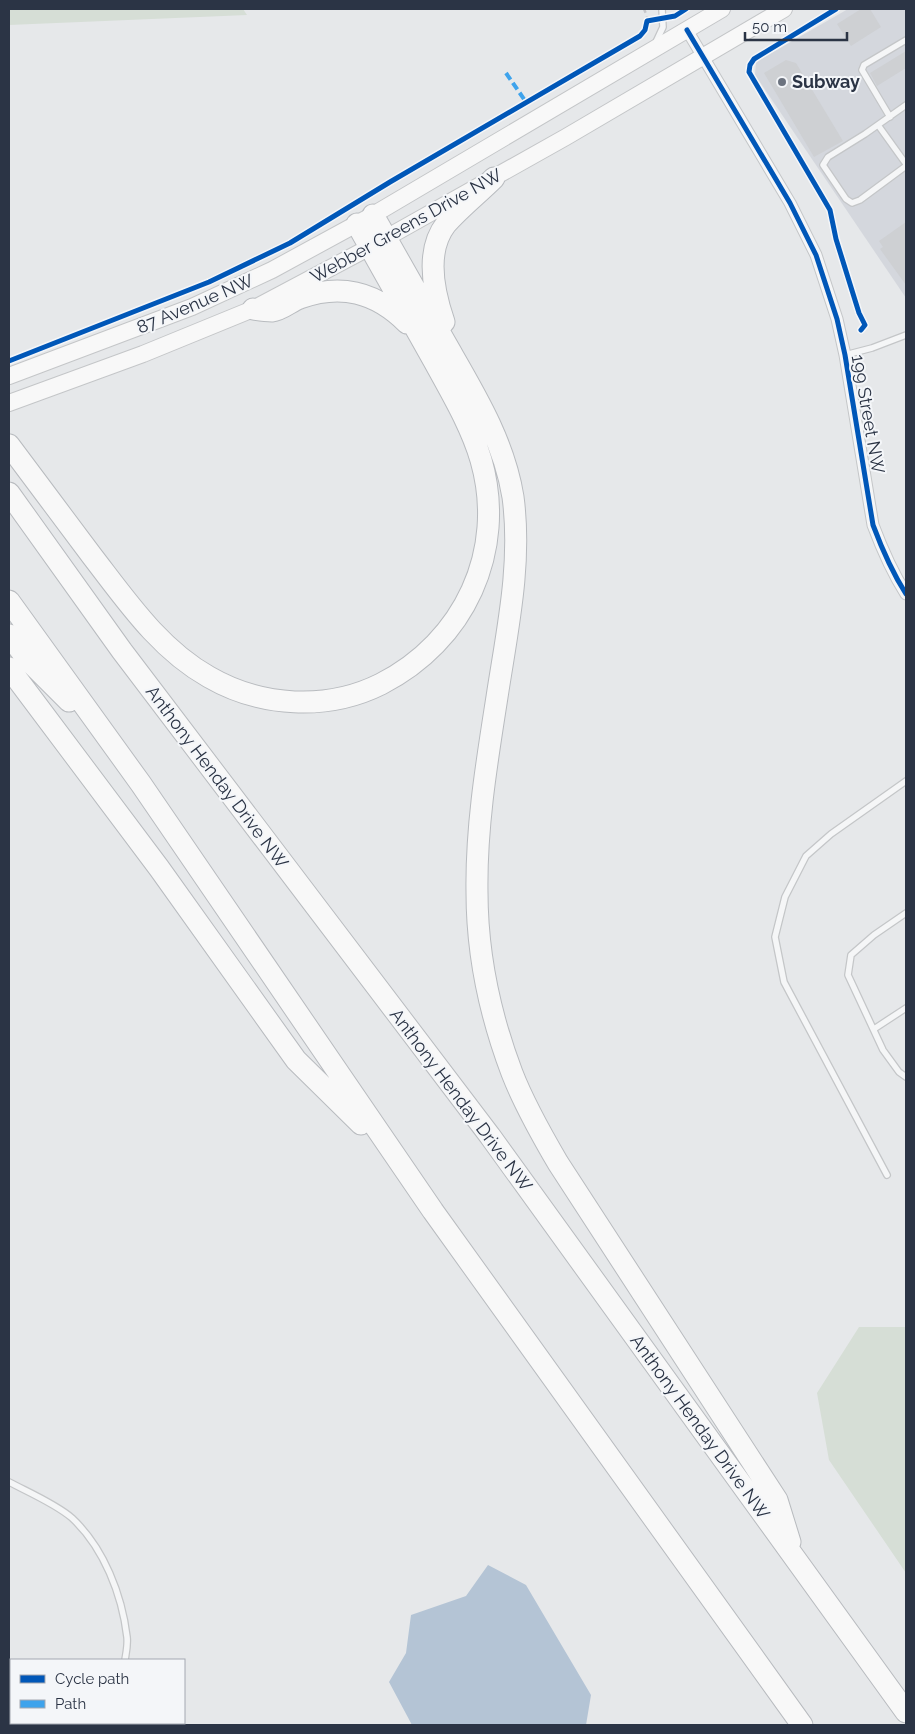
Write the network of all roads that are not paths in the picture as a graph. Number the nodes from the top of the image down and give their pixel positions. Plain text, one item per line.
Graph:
1 (662, 9) edge
2 (722, 9) edge
3 (784, 9) edge
4 (686, 30) junction
5 (906, 40) edge
6 (653, 49) junction
7 (703, 56) junction
8 (906, 105) edge
9 (890, 117) junction
10 (878, 126) junction
11 (906, 165) edge
12 (494, 178) junction
13 (365, 220) junction
14 (378, 242) junction
15 (253, 309) junction
16 (906, 334) edge
17 (422, 340) junction
18 (844, 355) junction
19 (460, 367) junction
20 (14, 374) edge
21 (9, 403) edge
22 (9, 446) edge
23 (9, 493) edge
24 (906, 594) edge
25 (9, 601) edge
26 (9, 635) edge
27 (9, 668) edge
28 (116, 749) junction
29 (906, 781) edge
30 (906, 913) edge
31 (906, 1008) edge
32 (874, 1030) junction
33 (906, 1077) edge
34 (394, 1157) junction
35 (887, 1175) dead end
36 (9, 1482) edge
37 (795, 1559) junction
38 (125, 1659) edge
39 (906, 1712) edge
40 (802, 1725) edge

1 - 6 lane
2 - 4 main road, Webber Greens Drive NW
3 - 7 main road, Webber Greens Drive NW
4 - 6 main road, Webber Greens Drive NW
4 - 7 street, 199 Street NW
5 - 9 lane
6 - 13 main road, Webber Greens Drive NW
7 - 12 main road, Webber Greens Drive NW
7 - 18 street, 199 Street NW
8 - 9 lane
9 - 10 lane
10 - 11 lane
10 - 11 lane
12 - 14 main road, Webber Greens Drive NW
12 - 19 highway
13 - 14 highway
13 - 20 main road, 87 Avenue NW
14 - 15 main road, Webber Greens Drive NW
14 - 17 highway
14 - 19 highway
15 - 17 highway
15 - 21 main road, Webber Greens Drive NW
16 - 18 lane
17 - 22 highway
18 - 24 street, 199 Street NW
19 - 37 highway
23 - 37 highway, Anthony Henday Drive NW
25 - 28 highway
26 - 28 highway
27 - 34 highway
28 - 34 highway
29 - 35 lane
30 - 32 lane
31 - 32 lane
32 - 33 lane
34 - 40 highway
36 - 38 lane
37 - 39 highway, Anthony Henday Drive NW

